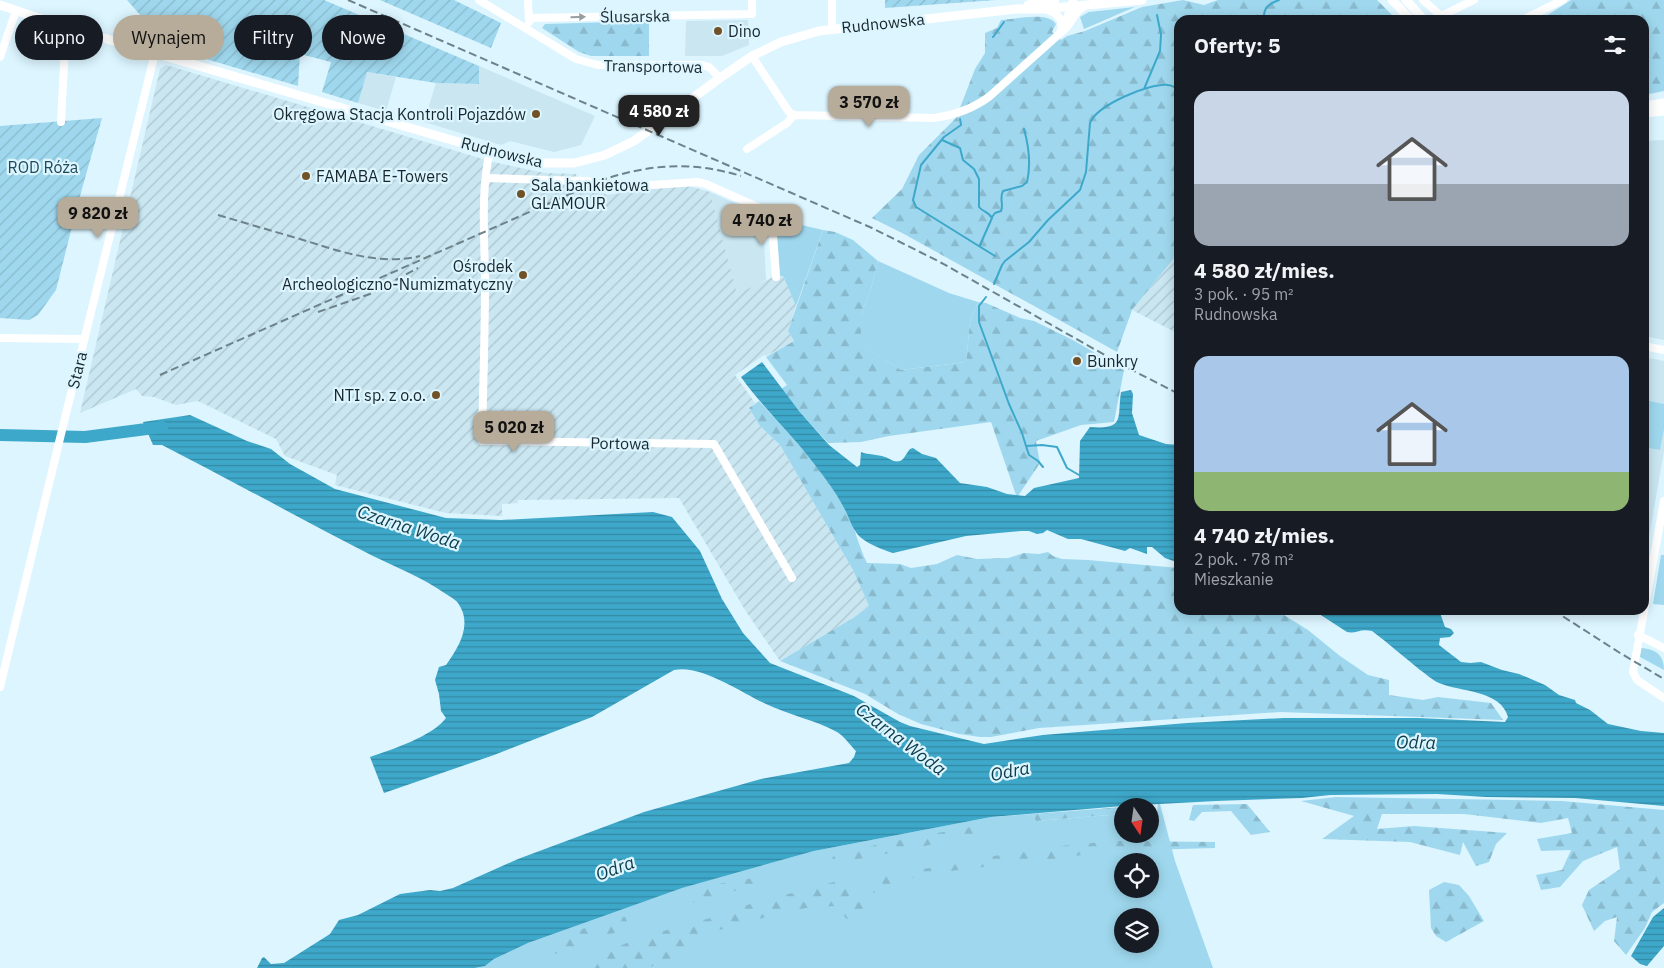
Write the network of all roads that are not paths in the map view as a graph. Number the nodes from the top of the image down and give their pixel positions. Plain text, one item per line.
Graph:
1 (479, 0) edge
2 (528, 0) edge
3 (752, 0) edge
4 (832, 0) edge
5 (1055, 0) edge
6 (1142, 0) edge
7 (1392, 0) edge
8 (1406, 0) edge
9 (1423, 0) edge
10 (1474, 0) edge
11 (1563, 0) edge
12 (1072, 3) edge
13 (0, 5) edge
14 (1086, 5) junction
15 (1016, 8) junction
16 (1042, 9) junction
17 (16, 11) junction
18 (28, 15) edge
19 (1406, 15) edge
20 (1420, 15) edge
21 (1439, 15) edge
22 (1442, 15) edge
23 (1532, 15) edge
24 (529, 18) junction
25 (832, 28) junction
26 (528, 29) junction
27 (1060, 33) junction
28 (752, 56) junction
29 (0, 57) edge
30 (64, 60) edge
31 (153, 60) edge
32 (179, 60) edge
33 (720, 78) junction
34 (1664, 103) edge
35 (1649, 105) edge
36 (1664, 110) edge
37 (1649, 112) edge
38 (794, 115) junction
39 (61, 122) dead end
40 (747, 149) dead end
41 (490, 151) junction
42 (486, 178) junction
43 (776, 277) dead end
44 (0, 338) edge
45 (84, 339) junction
46 (1649, 347) edge
47 (1664, 350) edge
48 (1664, 501) edge
49 (1655, 549) junction
50 (1664, 550) edge
51 (792, 578) dead end
52 (1649, 579) edge
53 (1642, 615) edge
54 (1638, 635) junction
55 (1664, 648) edge
56 (0, 687) edge
57 (1664, 698) edge

1 - 26 street, Transportowa
2 - 24 street
24 -> 3 street, Ślusarska
4 - 25 street
5 - 15 main road, Rudnowska
6 - 14 main road, Rudnowska
7 - 19 main road
8 - 20 main road
9 - 21 street
10 - 22 street
11 - 23 street
12 - 14 main road, Rudnowska
12 - 16 main road, Rudnowska
12 - 27 street
13 - 17 main road, Rudnowska
14 - 27 street
15 - 16 main road, Rudnowska
15 - 25 main road, Rudnowska
16 - 27 street
17 - 18 main road, Rudnowska
17 - 29 street
24 - 26 street
25 - 28 main road, Rudnowska
26 - 33 street, Transportowa
27 - 38 street
28 - 33 main road, Rudnowska
28 - 38 street
30 - 39 street
31 - 45 street, Stara
32 - 41 main road, Rudnowska
33 - 41 main road, Rudnowska
34 - 35 main road
36 - 37 main road
38 - 40 street
41 - 42 street, Portowa
42 - 43 street
42 - 51 street, Portowa
44 - 45 street
45 - 56 street, Stara
46 - 47 street
48 - 49 street
49 - 50 street
49 - 52 street
53 - 54 street
54 - 55 street
54 - 57 street

